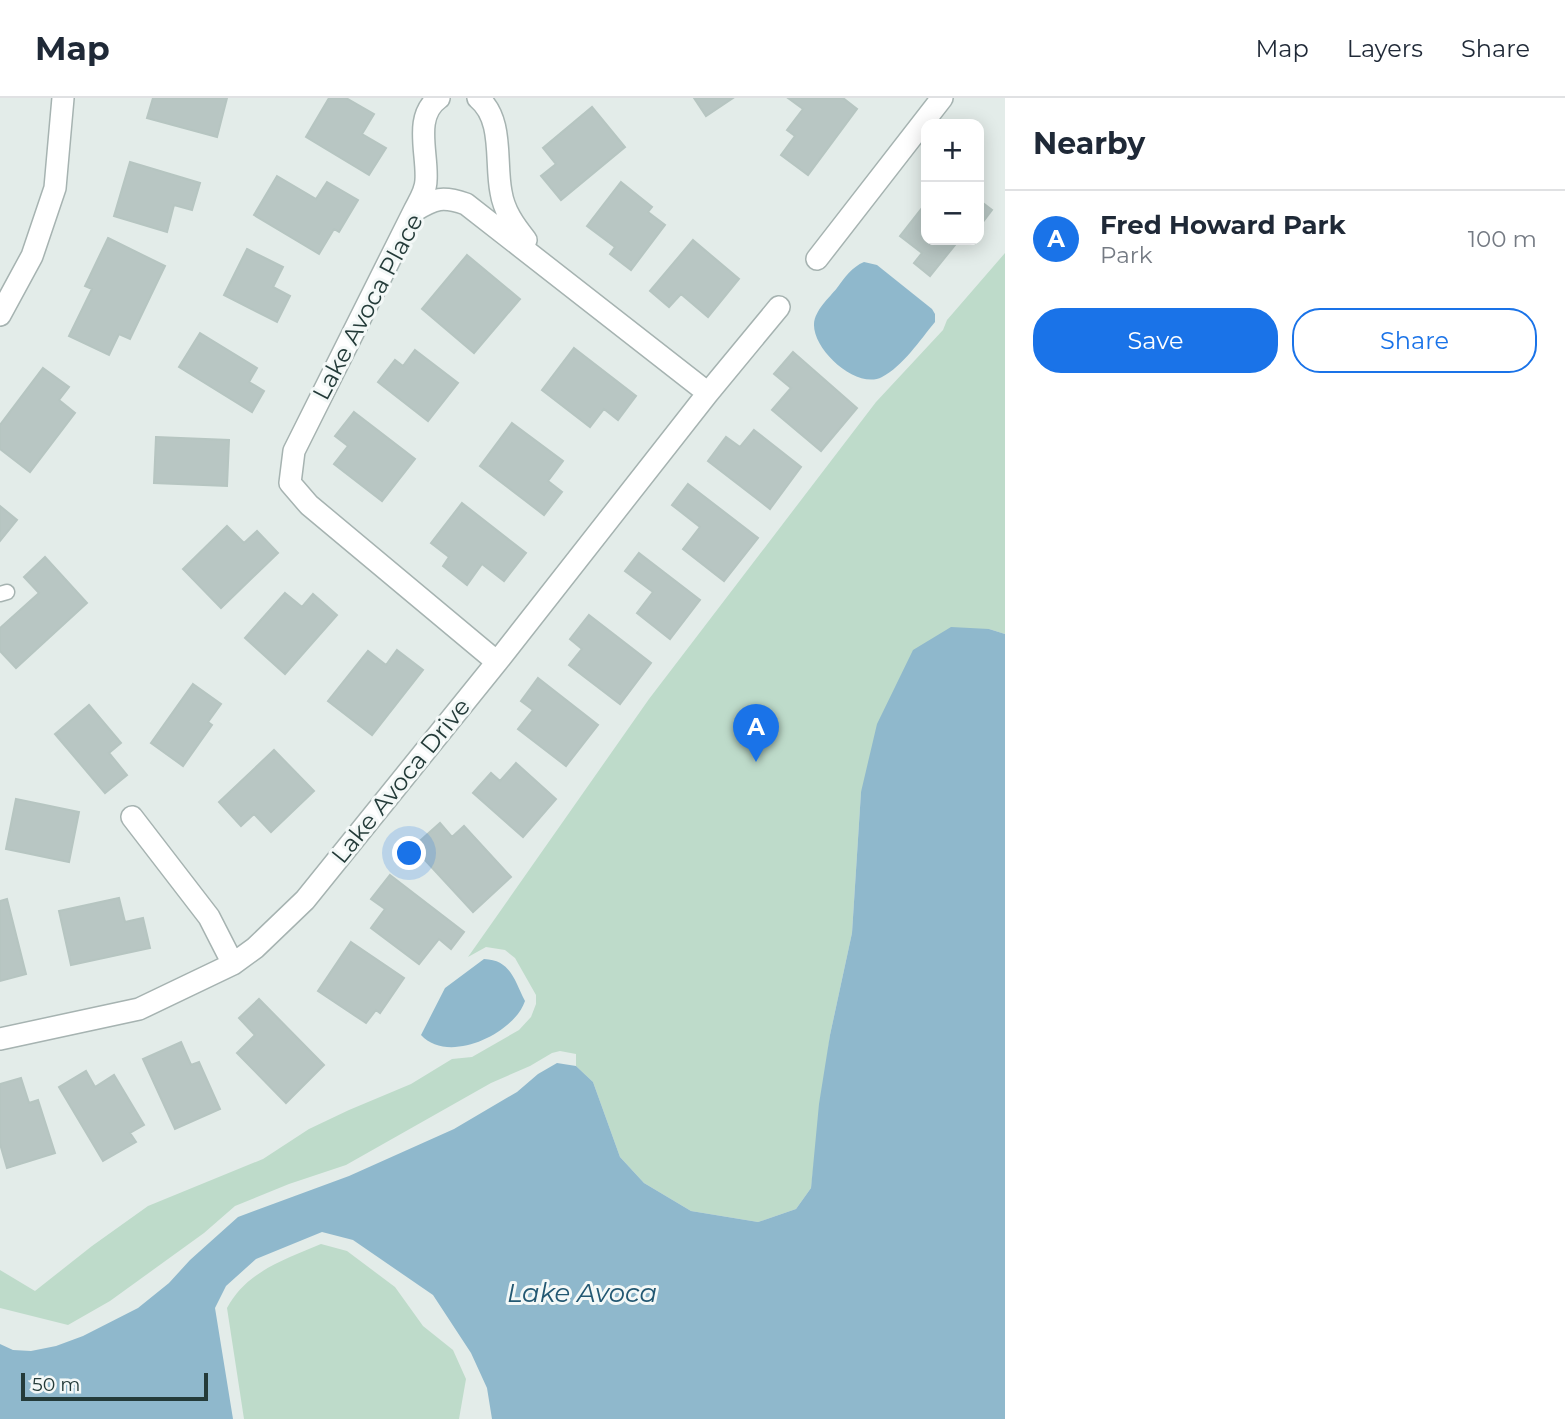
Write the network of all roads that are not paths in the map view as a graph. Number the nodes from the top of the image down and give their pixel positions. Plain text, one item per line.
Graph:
1 (63, 98) edge
2 (439, 98) edge
3 (478, 98) edge
4 (938, 99) edge
5 (414, 211) junction
6 (817, 259) dead end
7 (549, 267) junction
8 (779, 307) dead end
9 (0, 315) edge
10 (708, 393) junction
11 (497, 662) junction
12 (132, 817) dead end
13 (233, 964) junction
14 (0, 1039) edge

1 - 9 street
2 - 5 street
3 - 7 street
4 - 6 street
5 - 7 street, Lake Avoca Place
5 - 11 street, Lake Avoca Place
7 - 10 street, Lake Avoca Place
8 - 10 street, Lake Avoca Drive
10 - 11 street, Lake Avoca Drive
11 - 13 street, Lake Avoca Drive
12 - 13 street
13 - 14 street, Lake Avoca Drive

